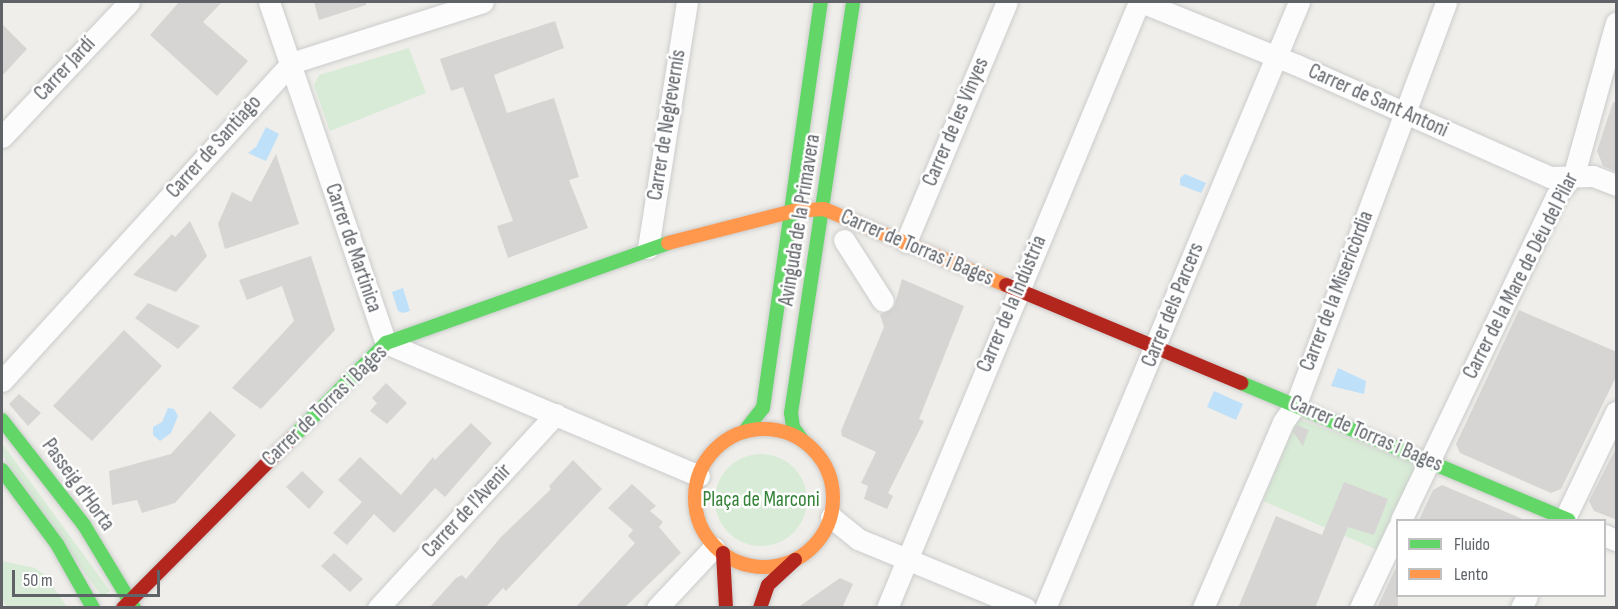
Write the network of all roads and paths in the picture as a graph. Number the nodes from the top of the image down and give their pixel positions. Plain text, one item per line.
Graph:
1 (129, 2) edge
2 (269, 2) edge
3 (483, 2) edge
4 (687, 2) edge
5 (821, 2) edge
6 (853, 2) edge
7 (1007, 2) edge
8 (1140, 2) edge
9 (1299, 2) edge
10 (1446, 2) edge
11 (1617, 23) edge
12 (1276, 57) junction
13 (291, 63) junction
14 (1404, 115) junction
15 (2, 136) edge
16 (1574, 174) junction
17 (1617, 185) edge
18 (824, 209) junction
19 (794, 211) junction
20 (844, 240) dead end
21 (906, 242) junction
22 (648, 248) junction
23 (1018, 291) junction
24 (883, 301) dead end
25 (386, 343) junction
26 (1156, 349) junction
27 (2, 381) edge
28 (1296, 404) junction
29 (1617, 412) edge
30 (556, 414) junction
31 (2, 420) edge
32 (744, 432) junction
33 (803, 441) junction
34 (1430, 461) junction
35 (2, 470) edge
36 (699, 476) junction
37 (831, 516) junction
38 (1401, 519) edge
39 (1564, 519) edge
40 (1566, 519) edge
41 (1396, 532) edge
42 (719, 550) junction
43 (906, 559) junction
44 (795, 560) junction
45 (129, 605) edge
46 (93, 608) edge
47 (378, 608) edge
48 (657, 608) edge
49 (726, 608) edge
50 (760, 608) edge
51 (887, 608) edge
52 (1025, 608) edge
53 (1044, 608) edge
54 (1203, 608) edge
55 (1360, 608) edge

1 - 15 street, Carrer Jardí
2 - 13 street, Carrer de Martinica
3 - 13 street
4 - 22 street, Carrer de Negrevernís
5 - 19 street, Avinguda de la Primavera
6 - 18 street, Avinguda de la Primavera
7 - 21 street, Carrer de les Vinyes
8 - 12 street, Carrer de Sant Antoni
8 - 23 street, Carrer de la Indústria
9 - 12 street, Carrer dels Parcers
10 - 14 street, Carrer de la Misericòrdia
11 - 16 street, Carrer de la Mare de Déu del Pilar
12 - 14 street, Carrer de Sant Antoni
12 - 26 street, Carrer dels Parcers
13 - 25 street, Carrer de Martinica
13 - 27 street, Carrer de Santiago
14 - 16 street, Carrer de Sant Antoni
14 - 28 street, Carrer de la Misericòrdia
16 - 17 street, Carrer de Sant Antoni
16 - 34 street, Carrer de la Mare de Déu del Pilar
18 - 19 street, Carrer de Torras i Bages
18 - 21 street, Carrer de Torras i Bages
18 - 33 street, Avinguda de la Primavera
19 - 22 street, Carrer de Torras i Bages
19 - 32 street, Avinguda de la Primavera
20 - 24 street
21 - 23 street, Carrer de Torras i Bages
22 - 25 street, Carrer de Torras i Bages
23 - 26 street, Carrer de Torras i Bages
23 - 43 street, Carrer de la Indústria
25 - 30 street
25 - 45 street, Carrer de Torras i Bages
26 - 28 street, Carrer de Torras i Bages
26 - 53 street, Carrer dels Parcers
28 - 34 street, Carrer de Torras i Bages
28 - 54 street, Carrer de la Misericòrdia
29 - 40 street
30 - 36 street
30 - 47 street, Carrer de l'Avenir
31 - 45 street, Passeig d'Horta
32 - 33 street
32 - 36 street
33 - 37 street
34 - 38 street, Carrer de la Mare de Déu del Pilar
34 - 39 street, Carrer de Torras i Bages
35 - 46 street
36 - 42 street
37 - 43 street
37 - 44 street
41 - 55 street
42 - 44 street
42 - 48 street
42 - 49 street
43 - 51 street, Carrer de la Indústria
43 - 52 street
44 - 50 street

